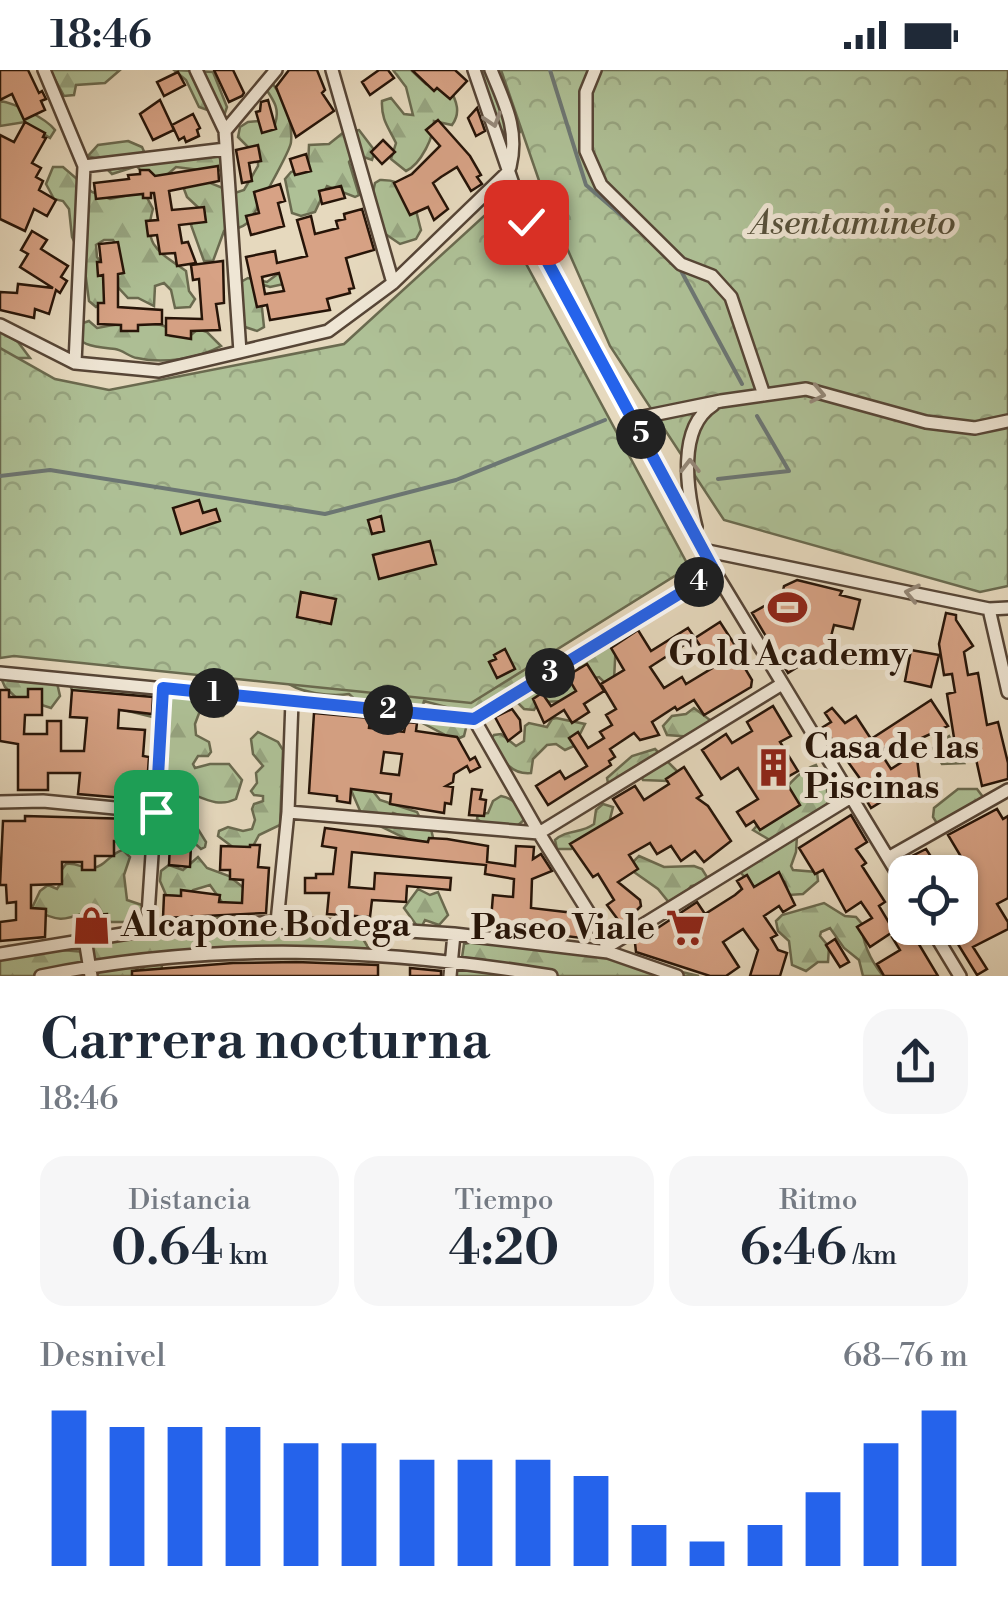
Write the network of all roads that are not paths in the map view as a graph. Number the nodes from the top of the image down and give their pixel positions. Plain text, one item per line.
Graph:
1 (44, 70) edge
2 (196, 70) edge
3 (276, 70) edge
4 (332, 70) edge
5 (474, 70) edge
6 (492, 70) edge
7 (595, 70) edge
8 (225, 130) junction
9 (226, 149) junction
10 (84, 166) junction
11 (509, 171) junction
12 (394, 283) junction
13 (0, 326) edge
14 (240, 352) junction
15 (75, 363) junction
16 (764, 395) junction
17 (721, 400) junction
18 (633, 419) junction
19 (1008, 421) edge
20 (701, 546) junction
21 (715, 572) junction
22 (1008, 608) edge
23 (989, 609) junction
24 (0, 673) edge
25 (782, 684) junction
26 (163, 688) junction
27 (1008, 692) edge
28 (292, 701) junction
29 (474, 719) junction
30 (1008, 790) edge
31 (851, 797) junction
32 (0, 802) edge
33 (156, 812) junction
34 (288, 812) junction
35 (539, 833) junction
36 (893, 855) edge
37 (888, 858) edge
38 (278, 922) junction
39 (147, 930) junction
40 (454, 934) junction
41 (85, 939) junction
42 (941, 945) edge
43 (607, 950) junction
44 (0, 954) edge
45 (452, 960) junction
46 (90, 971) edge
47 (42, 976) edge
48 (450, 976) edge
49 (551, 976) edge
50 (677, 976) edge
51 (960, 976) edge

1 - 10 street
2 - 8 street
3 - 8 street
4 - 12 street
5 -> 11 street
6 - 11 street
7 - 16 street
8 - 9 street
9 - 10 street
9 - 14 street
10 - 15 street
11 - 12 street
11 - 18 street
12 - 14 street
13 - 15 street
14 - 15 street
16 - 17 street
16 -> 19 street
17 - 18 street
20 -> 17 street
18 - 20 street
20 - 21 street
23 -> 20 street
21 - 25 street
21 - 29 street
22 - 23 street
23 - 27 street
24 - 26 street
25 - 31 street
25 - 35 street
26 - 28 street
26 - 33 street
28 - 29 street
28 - 34 street
29 - 35 street
30 - 36 street
31 - 37 street
31 - 43 street
32 - 33 street
33 - 39 street
34 - 35 street
34 - 38 street
35 - 43 street
38 - 39 street
38 - 40 street
39 - 41 street
40 - 43 street
40 - 45 street
41 - 44 street
41 - 46 street
42 - 51 street
43 - 50 street
45 - 46 street
45 - 48 street
45 - 49 street
46 - 47 street

